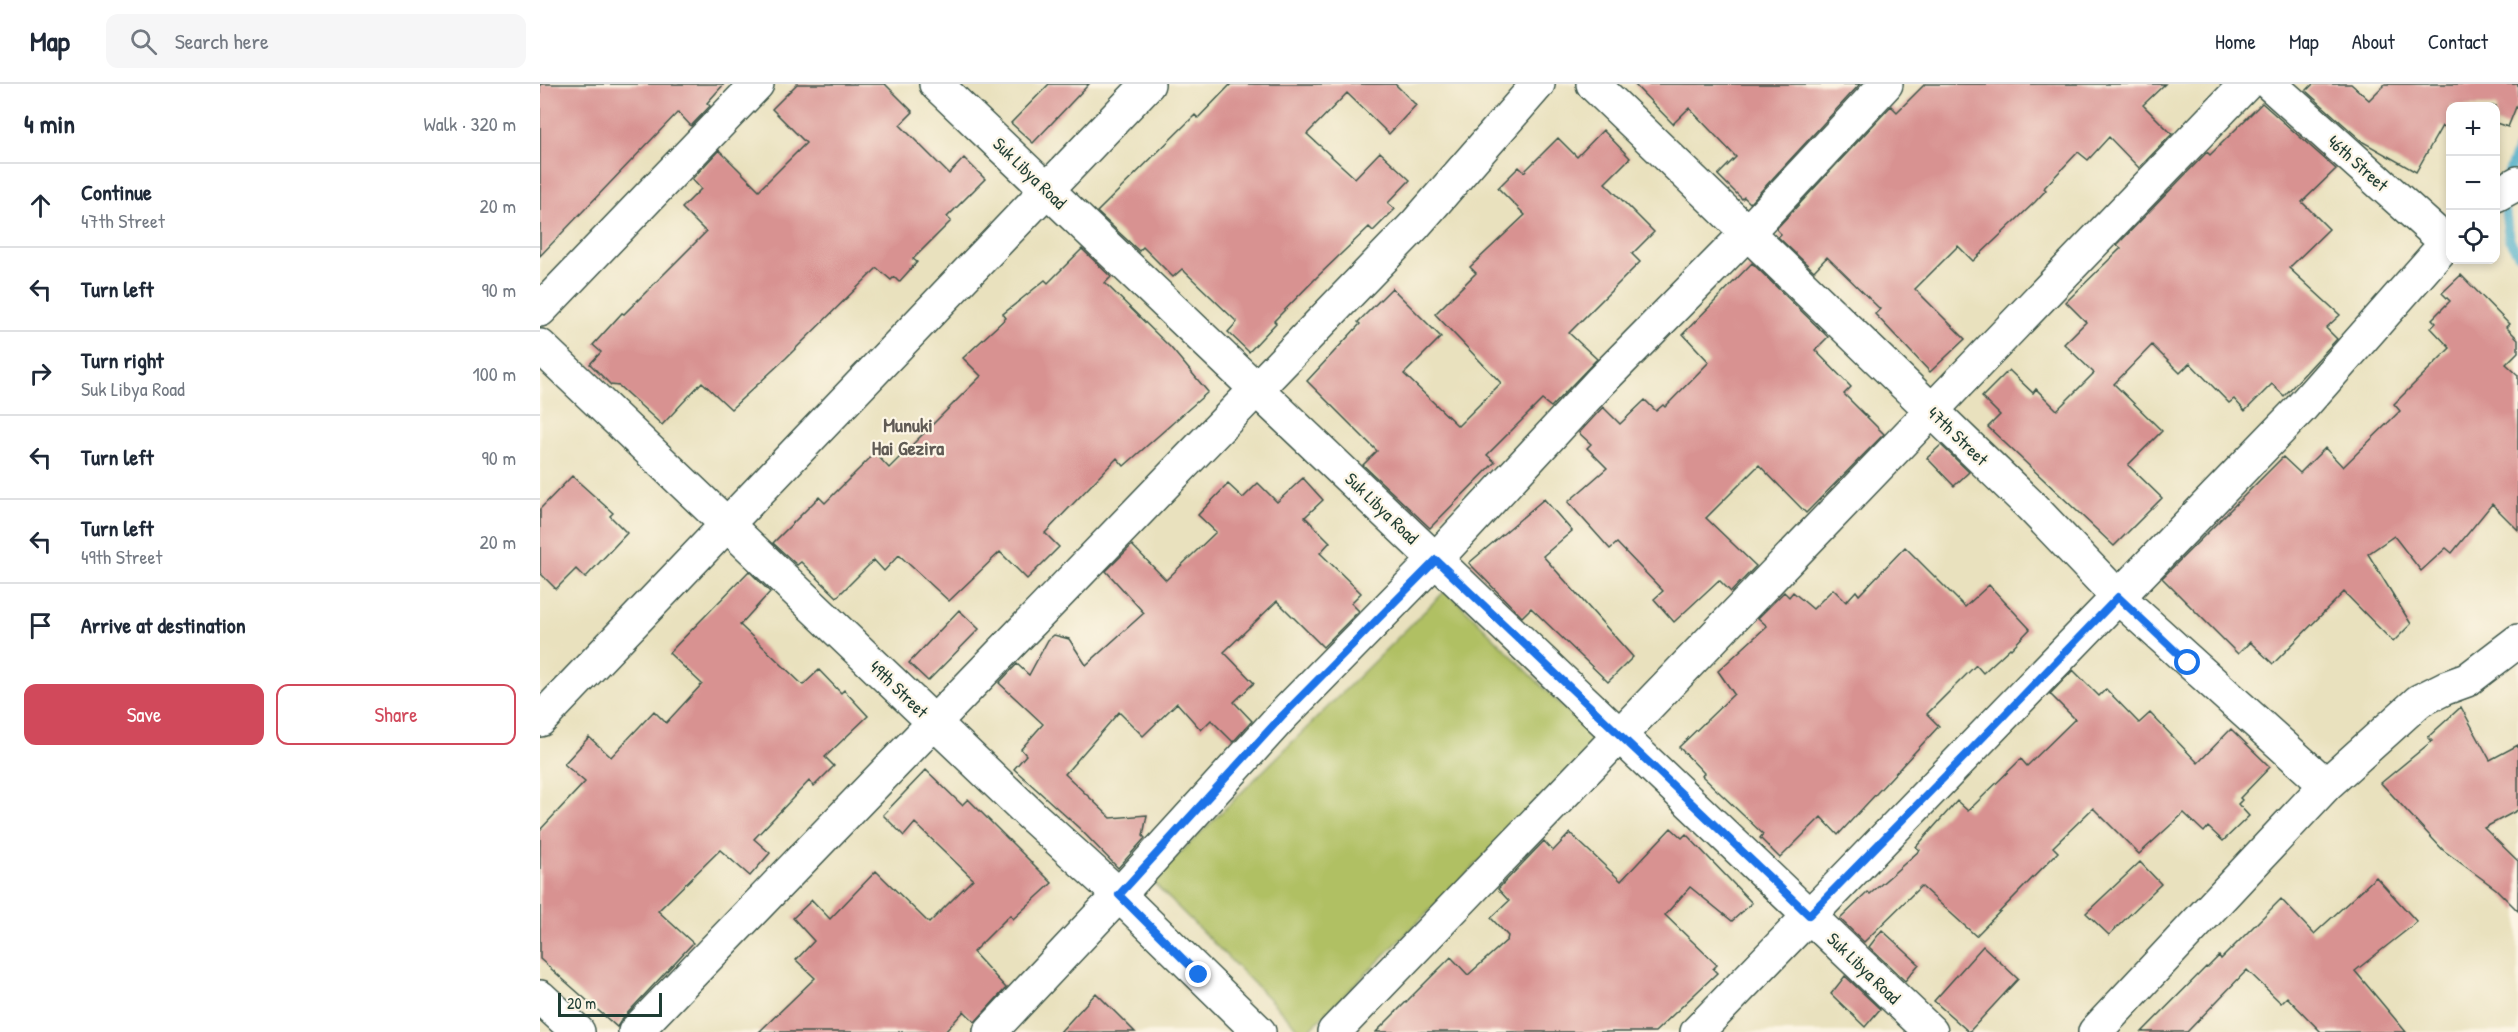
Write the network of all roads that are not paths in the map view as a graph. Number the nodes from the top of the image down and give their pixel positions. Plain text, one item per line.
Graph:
1 (757, 84) edge
2 (936, 84) edge
3 (1148, 84) edge
4 (1538, 84) edge
5 (1593, 84) edge
6 (1886, 84) edge
7 (2246, 84) edge
8 (2270, 84) edge
9 (2518, 183) edge
10 (1047, 190) junction
11 (2500, 191) edge
12 (1747, 233) junction
13 (2446, 238) edge
14 (2446, 244) edge
15 (540, 310) edge
16 (540, 346) edge
17 (1257, 389) junction
18 (1932, 410) junction
19 (727, 524) junction
20 (1436, 560) junction
21 (2118, 597) junction
22 (2518, 641) edge
23 (540, 720) edge
24 (935, 723) junction
25 (1620, 735) junction
26 (2326, 785) junction
27 (1119, 895) junction
28 (1809, 915) junction
29 (540, 997) edge
30 (578, 1032) edge
31 (634, 1032) edge
32 (990, 1032) edge
33 (1259, 1032) edge
34 (1334, 1032) edge
35 (1697, 1032) edge
36 (1932, 1032) edge
37 (2095, 1032) edge

1 - 15 street
2 - 10 street, Suk Libya Road
3 - 10 street
4 - 17 street
5 - 12 street, 47th Street
6 - 12 street
7 - 18 street
8 - 13 street, 46th Street
9 - 11 street
10 - 17 street, Suk Libya Road
10 - 19 street
12 - 18 street, 47th Street
12 - 20 street
14 - 21 street
16 - 19 street, 49th Street
17 - 20 street, Suk Libya Road
17 - 24 street
18 - 21 street, 47th Street
18 - 25 street
19 - 23 street
19 - 24 street, 49th Street
20 - 25 street, Suk Libya Road
20 - 27 street
21 - 26 street, 47th Street
21 - 28 street
22 - 26 street
24 - 27 street, 49th Street
24 - 31 street
25 - 28 street, Suk Libya Road
25 - 34 street
26 - 37 street
27 - 32 street
27 - 33 street, 49th Street
28 - 35 street
28 - 36 street, Suk Libya Road
29 - 30 street

